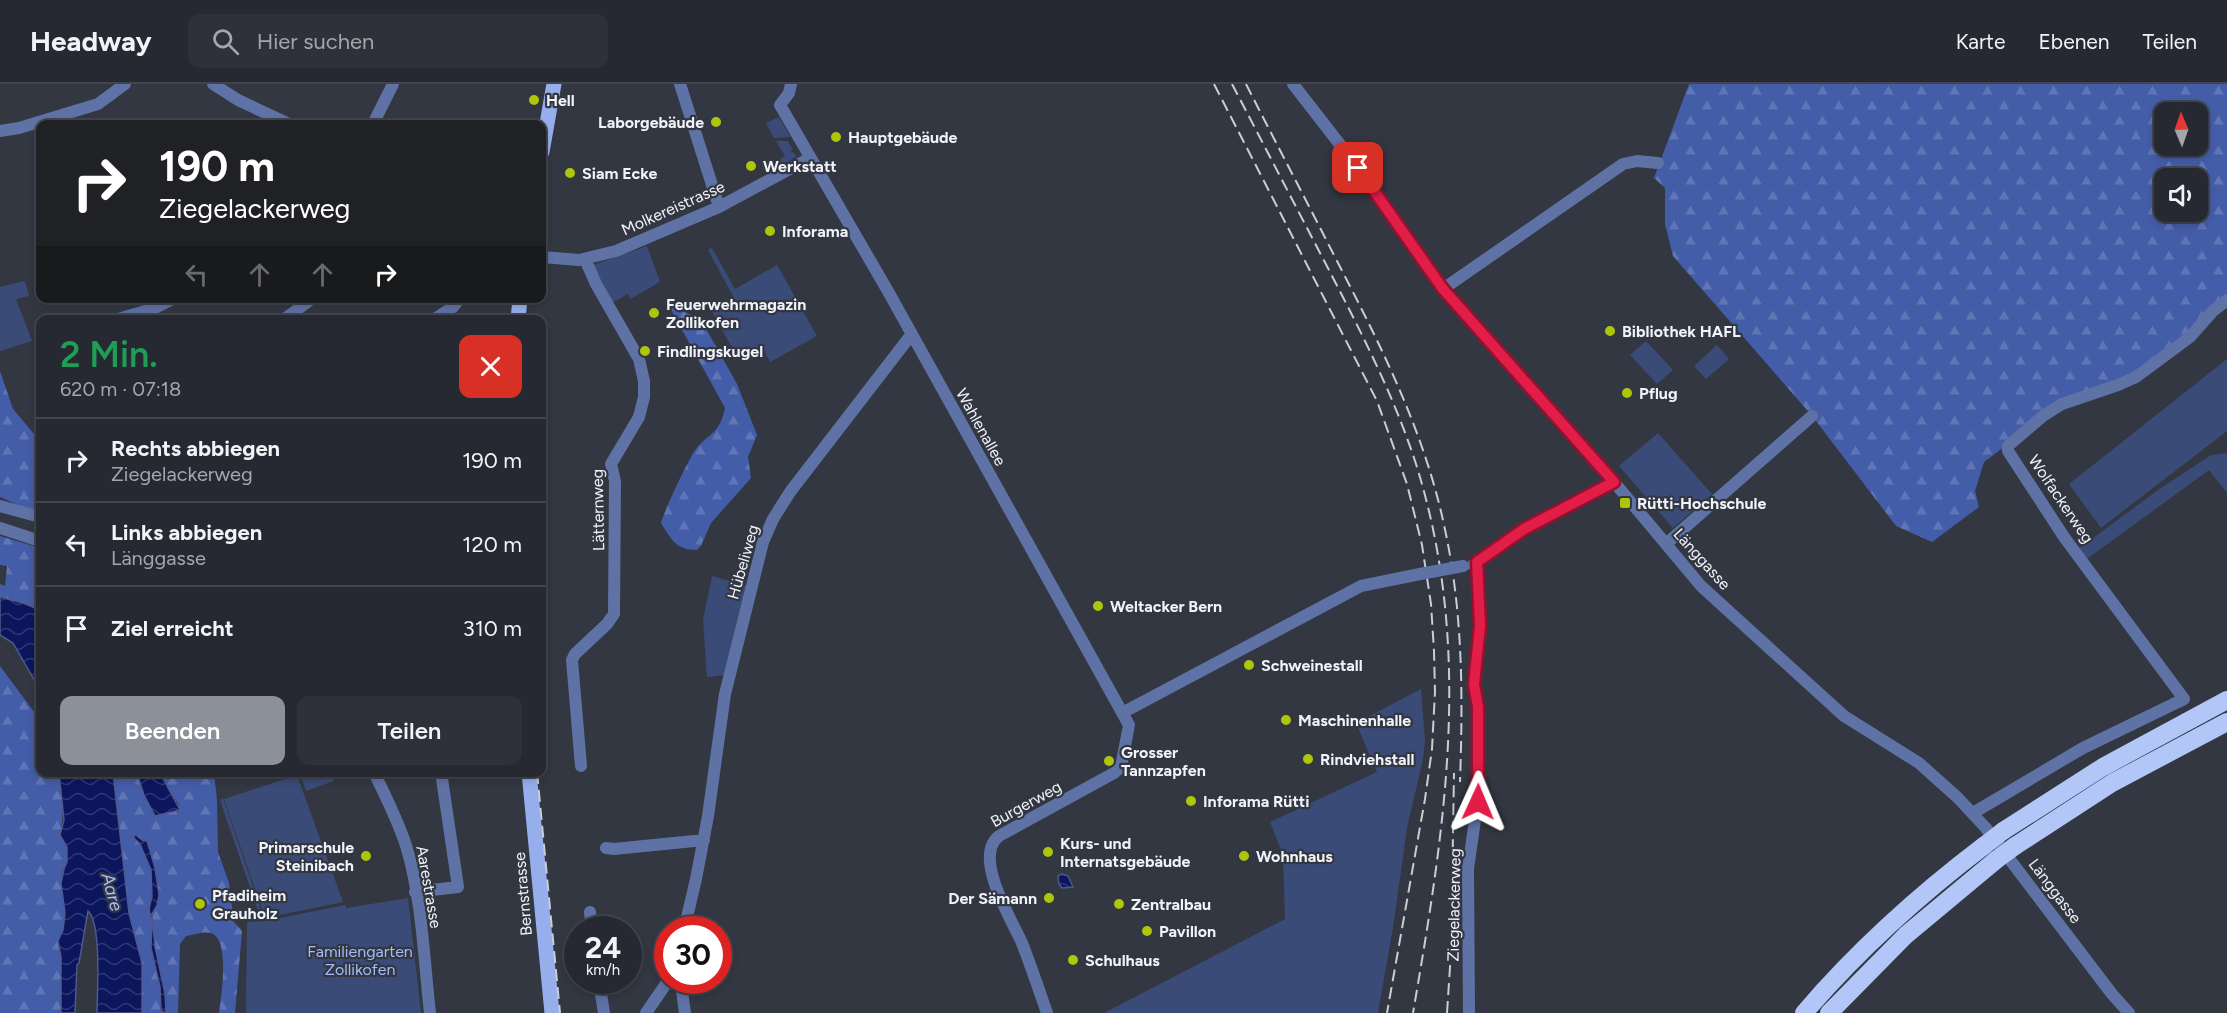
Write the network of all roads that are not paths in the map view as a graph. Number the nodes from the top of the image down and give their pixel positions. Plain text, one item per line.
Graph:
1 (125, 84) edge
2 (213, 84) edge
3 (393, 84) edge
4 (554, 84) edge
5 (680, 84) edge
6 (790, 84) edge
7 (1293, 84) edge
8 (42, 120) edge
9 (280, 120) edge
10 (375, 120) edge
11 (36, 122) edge
12 (546, 129) edge
13 (0, 131) edge
14 (810, 158) junction
15 (1658, 163) dead end
16 (720, 207) junction
17 (546, 257) edge
18 (585, 259) junction
19 (1443, 289) junction
20 (2227, 300) edge
21 (165, 303) edge
22 (306, 303) edge
23 (456, 303) edge
24 (132, 315) edge
25 (290, 315) edge
26 (441, 315) edge
27 (911, 335) junction
28 (1812, 416) dead end
29 (1614, 482) junction
30 (0, 506) edge
31 (36, 516) edge
32 (0, 528) edge
33 (36, 540) edge
34 (1666, 544) junction
35 (1477, 562) junction
36 (2227, 700) edge
37 (1122, 712) junction
38 (2227, 722) edge
39 (580, 766) dead end
40 (376, 777) edge
41 (442, 777) edge
42 (529, 777) edge
43 (1973, 813) junction
44 (704, 840) junction
45 (606, 848) dead end
46 (415, 892) junction
47 (590, 912) dead end
48 (590, 916) edge
49 (687, 916) edge
50 (601, 994) edge
51 (659, 994) edge
52 (682, 994) edge
53 (430, 1013) edge
54 (552, 1013) edge
55 (604, 1013) edge
56 (646, 1013) edge
57 (685, 1013) edge
58 (1047, 1013) edge
59 (1469, 1013) edge
60 (1804, 1013) edge
61 (1829, 1013) edge
62 (2129, 1013) edge

1 - 8 street
2 - 9 street
3 - 10 street
4 - 12 main road
5 - 16 street
6 - 14 street, Wahlenallee
7 - 19 street, Länggasse
11 - 13 street
14 - 16 street, Molkereistrasse
14 - 27 street, Wahlenallee
15 - 19 street
16 - 18 street, Molkereistrasse
17 - 18 street, Molkereistrasse
18 - 39 street, Lätternweg
19 - 29 street, Länggasse
20 - 43 street, Wolfackerweg
21 - 24 street
22 - 25 street
23 - 26 street
27 - 37 street, Wahlenallee
27 - 44 street, Hübeliweg
28 - 34 street
29 - 34 street, Länggasse
29 - 35 street
30 - 31 street
32 - 33 street
34 - 43 street, Länggasse
35 - 37 street, bridge
35 - 59 street, Ziegelackerweg
36 - 60 highway, bridge
37 - 58 street, Burgerweg
38 - 61 highway, bridge
40 - 46 street, Aarestrasse
41 - 46 street
42 - 54 main road, Bernstrasse
43 - 62 street, Länggasse
44 - 45 street
44 - 49 street, Hübeliweg
46 - 53 street, Aarestrasse
47 - 48 street
50 - 55 street
51 - 56 street
52 - 57 street

